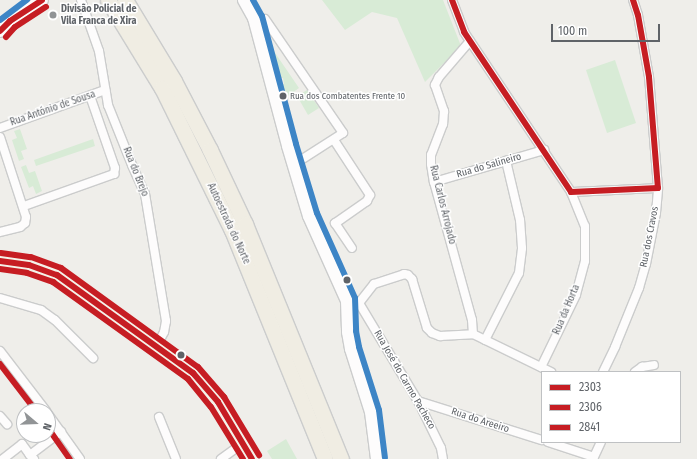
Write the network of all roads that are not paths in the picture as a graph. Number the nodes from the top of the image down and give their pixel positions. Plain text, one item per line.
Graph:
1 (42, 0) edge
2 (81, 0) edge
3 (108, 0) edge
4 (125, 0) edge
5 (244, 0) edge
6 (452, 0) edge
7 (633, 0) edge
8 (265, 19) dead end
9 (0, 31) edge
10 (470, 41) junction
11 (105, 90) junction
12 (90, 96) junction
13 (0, 128) edge
14 (0, 137) edge
15 (334, 140) junction
16 (544, 150) junction
17 (506, 161) junction
18 (293, 165) junction
19 (434, 182) junction
20 (658, 188) junction
21 (571, 192) junction
22 (24, 206) junction
23 (0, 232) edge
24 (352, 248) dead end
25 (0, 260) edge
26 (0, 298) edge
27 (359, 303) junction
28 (348, 308) junction
29 (473, 334) junction
30 (485, 340) junction
31 (157, 346) junction
32 (0, 351) edge
33 (93, 358) dead end
34 (654, 365) dead end
35 (541, 367) junction
36 (549, 371) edge
37 (603, 371) edge
38 (636, 371) edge
39 (418, 401) junction
40 (40, 403) edge
41 (0, 416) edge
42 (159, 417) dead end
43 (7, 424) dead end
44 (56, 425) edge
45 (61, 432) junction
46 (541, 440) edge
47 (243, 443) junction
48 (551, 443) edge
49 (601, 443) edge
50 (32, 457) edge
51 (333, 458) edge
52 (594, 458) edge
53 (3, 459) edge
54 (80, 459) edge
55 (176, 459) edge
56 (221, 459) edge
57 (252, 459) edge
58 (377, 459) edge
59 (443, 459) edge

1 - 9 street
2 - 11 street, Rua do Brejo
3 - 51 highway, Autoestrada do Norte
4 - 51 highway, Autoestrada do Norte
5 - 18 street
6 - 10 street, Rua da Horta
7 - 20 street, Rua dos Cravos
8 - 15 street
10 - 16 street, Rua da Horta
10 - 19 street, Rua Carlos Arrojado
11 - 12 street, Rua António de Sousa
11 - 31 street, Rua do Brejo
12 - 13 street, Rua António de Sousa
12 - 22 street
14 - 22 street, Rua António de Sousa
15 - 18 street
15 - 24 street
16 - 17 street, Rua do Salineiro
16 - 21 street, Rua da Horta
17 - 19 street, Rua do Salineiro
17 - 30 street
18 - 28 street
19 - 29 street, Rua Carlos Arrojado
20 - 21 street
20 - 37 street, Rua dos Cravos
21 - 35 street, Rua da Horta
22 - 23 street
25 - 31 main road
26 - 33 street
27 - 28 street
27 - 29 street
27 - 39 street, Rua José do Carmo Pacheco
28 - 58 street
29 - 30 street
30 - 35 street
31 - 47 main road
32 - 40 street
34 - 38 street
35 - 36 street
39 - 46 street, Rua do Areeiro
39 - 59 street, Rua José do Carmo Pacheco
41 - 43 street
42 - 55 street
44 - 45 street
45 - 50 street
45 - 54 street
47 - 56 street
47 - 57 main road
48 - 52 street
49 - 52 street
50 - 53 street

